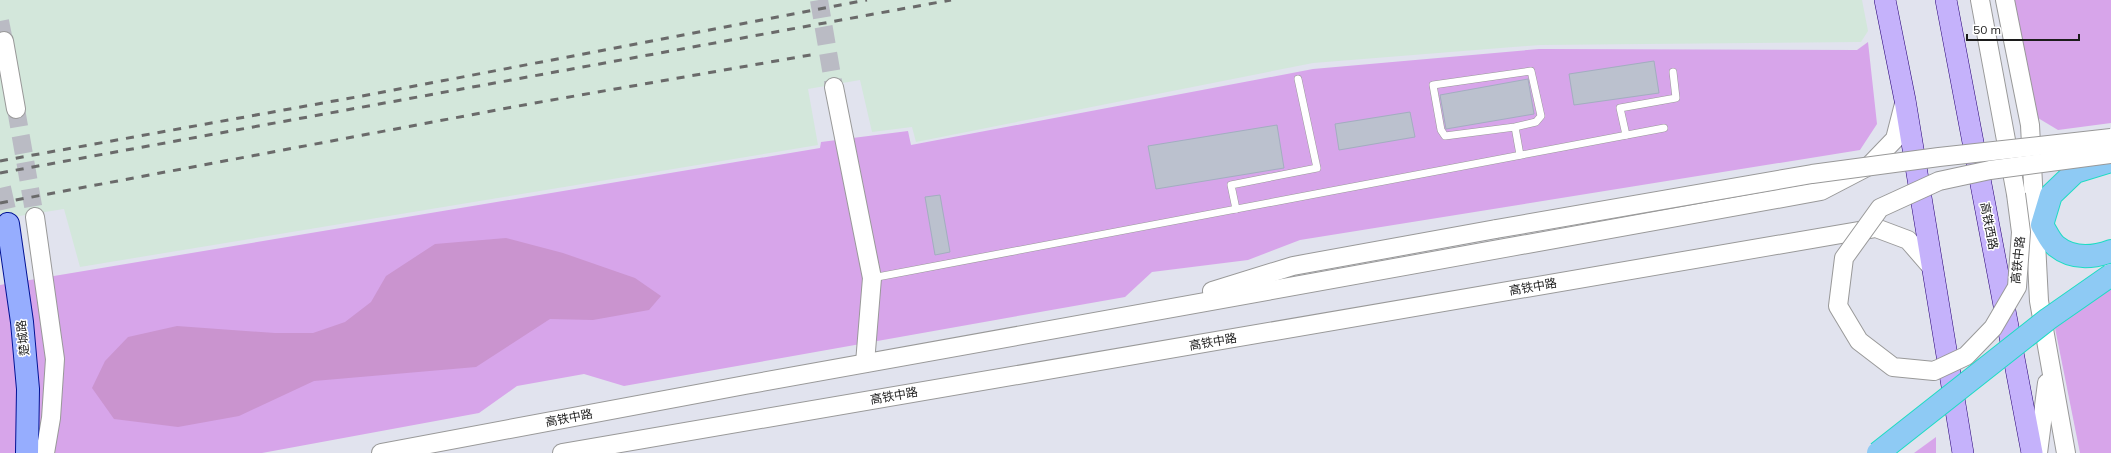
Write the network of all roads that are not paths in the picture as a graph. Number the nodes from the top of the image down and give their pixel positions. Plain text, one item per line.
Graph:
1 (1885, 0) edge
2 (1946, 0) edge
3 (1980, 0) edge
4 (2005, 0) edge
5 (4, 41) dead end
6 (1673, 72) dead end
7 (1298, 79) dead end
8 (834, 88) tunnel mouth
9 (1905, 100) junction
10 (16, 109) tunnel mouth
11 (1515, 127) junction
12 (1664, 128) dead end
13 (1626, 135) junction
14 (2111, 138) edge
15 (2111, 154) edge
16 (1520, 155) junction
17 (2111, 161) edge
18 (1236, 209) junction
19 (35, 217) tunnel mouth
20 (8, 224) tunnel mouth
21 (2111, 251) edge
22 (1934, 270) junction
23 (2111, 276) edge
24 (872, 278) junction
25 (1135, 315) junction
26 (2047, 349) junction
27 (865, 363) junction
28 (27, 453) edge
29 (45, 453) edge
30 (381, 453) edge
31 (562, 453) edge
32 (1878, 453) edge
33 (1963, 453) edge
34 (2032, 453) edge
35 (2038, 453) edge
36 (2066, 453) edge

1 - 9 main road
2 - 34 main road, 高铁西路
3 - 15 street, 高铁中路, bridge
4 - 26 street
5 - 10 street
6 - 13 lane
7 - 18 lane
8 - 24 street
9 - 22 main road
9 - 25 street, 高铁中路
11 - 11 lane
11 - 16 lane
12 - 13 lane
13 - 16 lane
14 - 25 street, 高铁中路, bridge
16 - 18 lane
17 - 21 highway
18 - 24 lane
19 - 29 street
20 - 28 main road, 楚城路
22 - 31 street, 高铁中路
22 - 33 main road
23 - 32 highway, bridge
24 - 27 street
25 - 27 street, 高铁中路
26 - 35 street
26 - 36 street
27 - 30 street, 高铁中路

